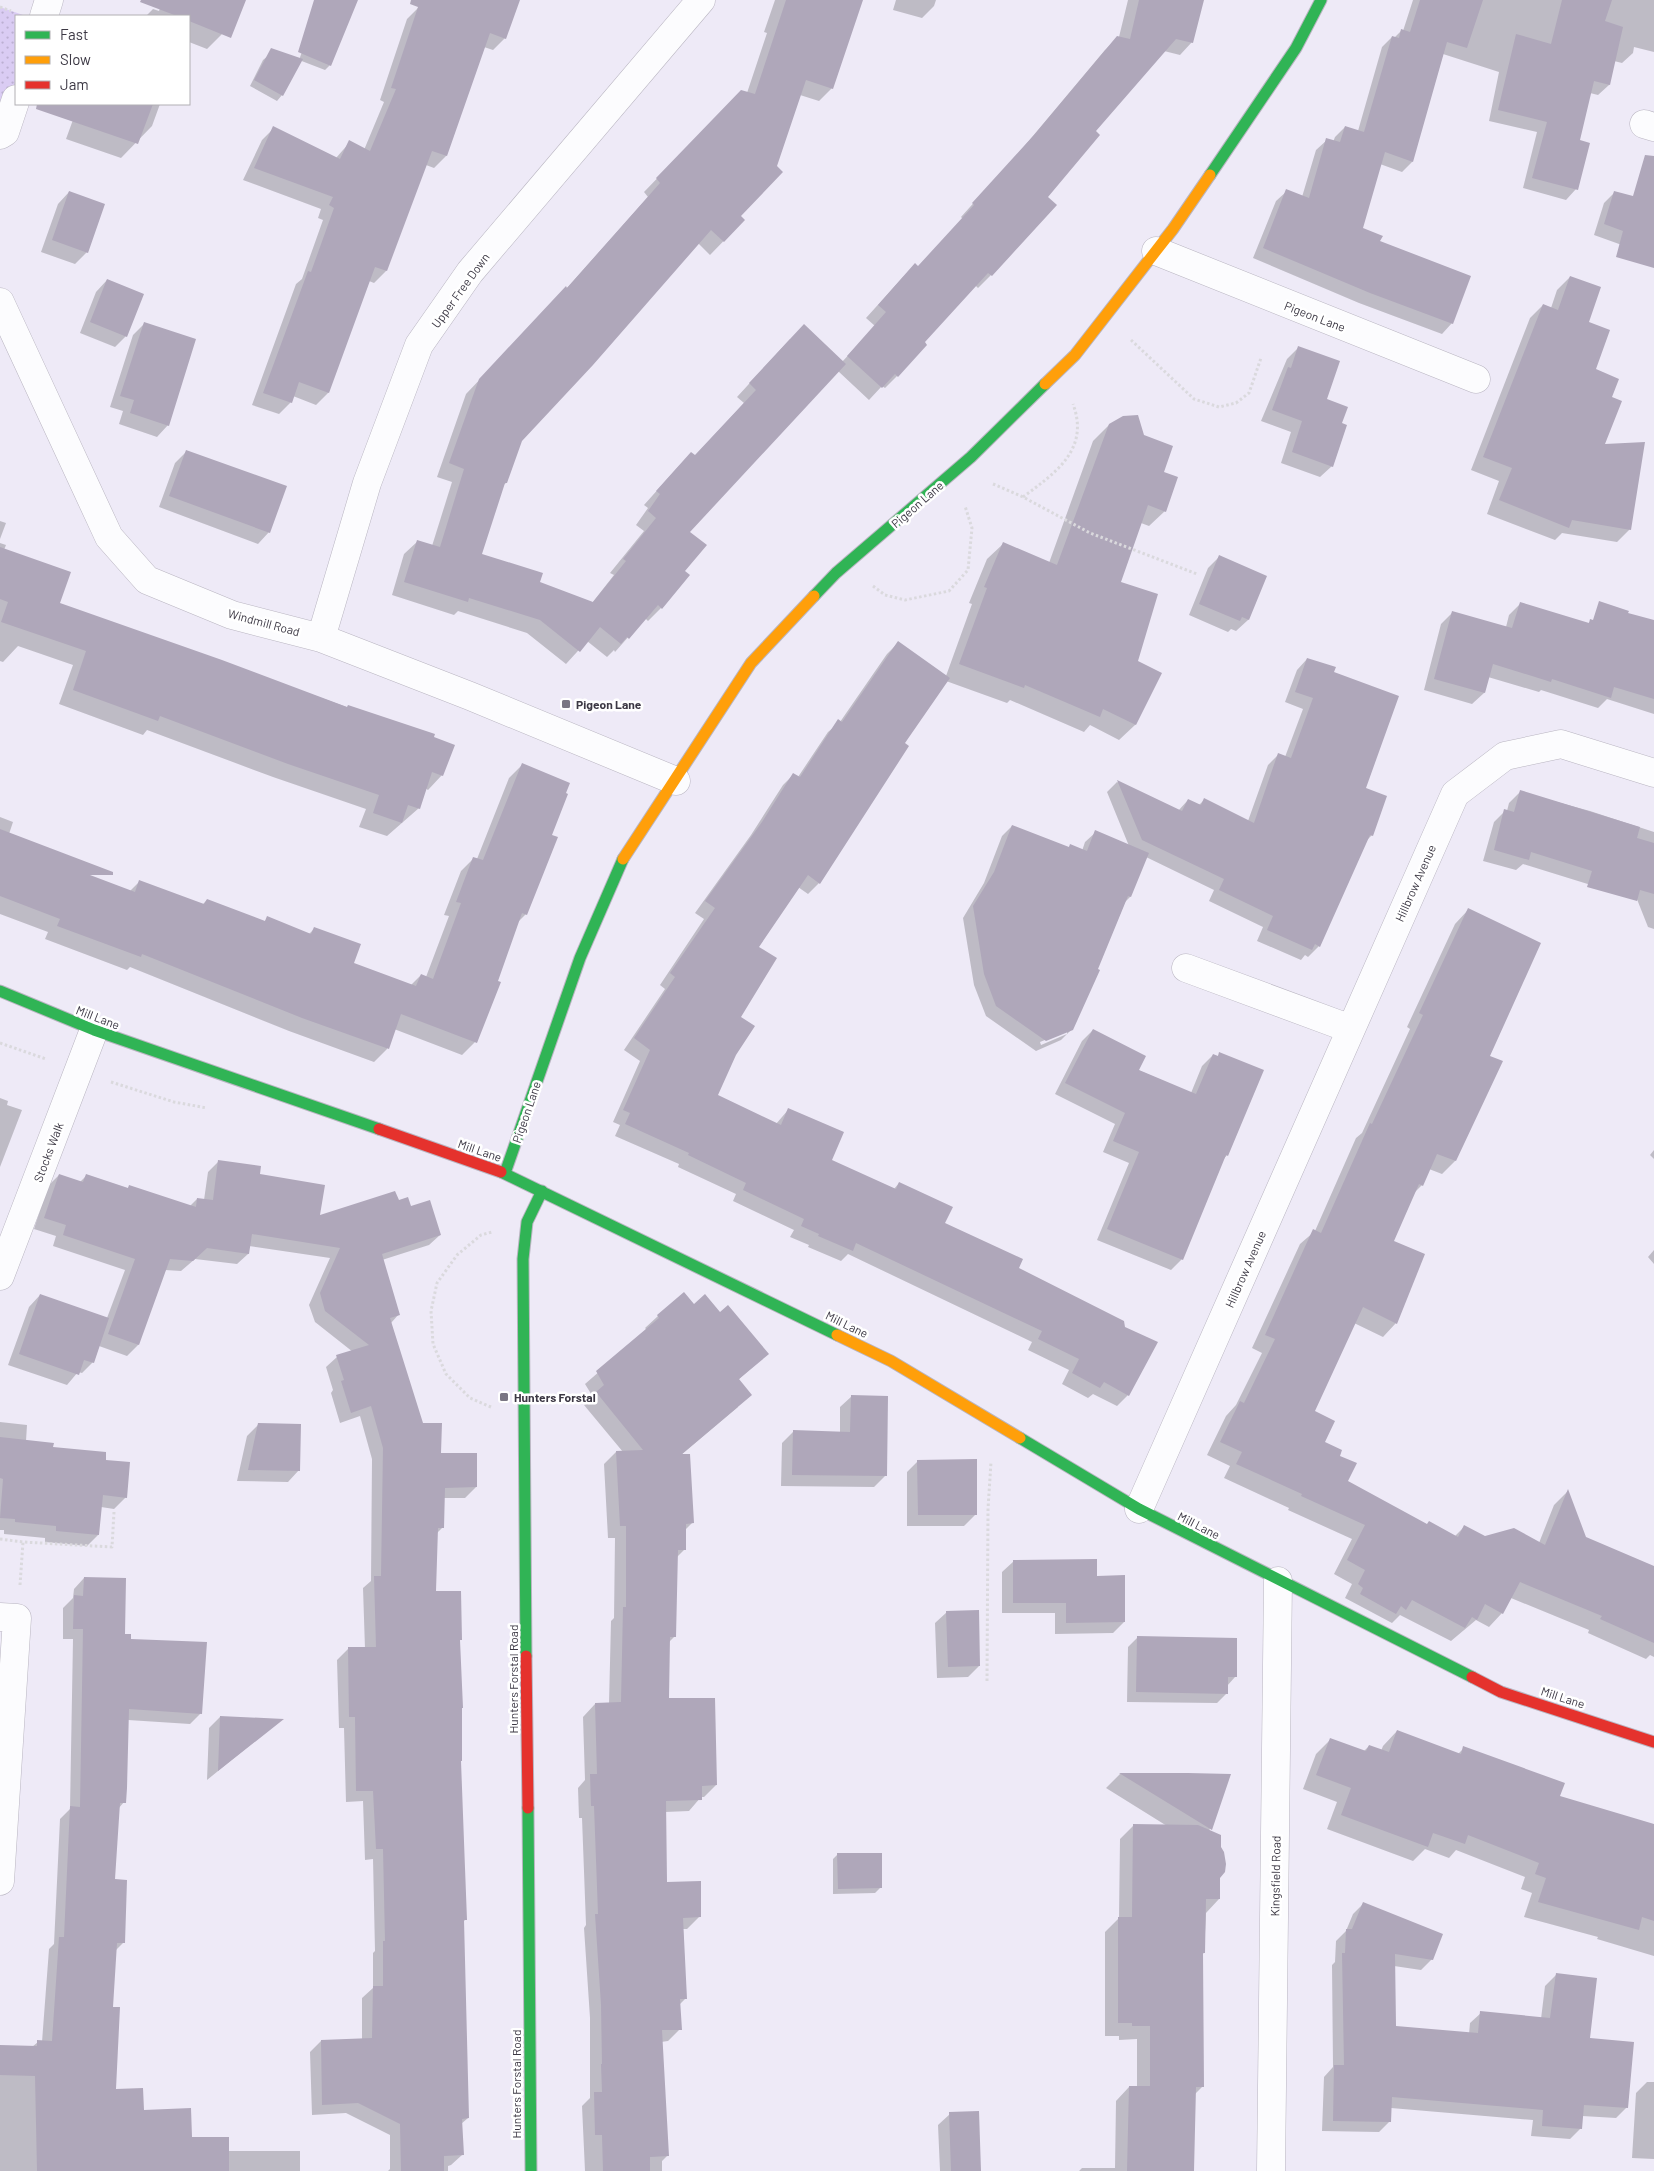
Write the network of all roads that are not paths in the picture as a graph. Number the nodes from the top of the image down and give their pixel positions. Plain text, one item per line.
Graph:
1 (49, 0) edge
2 (701, 0) edge
3 (1321, 0) edge
4 (44, 15) edge
5 (15, 102) edge
6 (0, 135) edge
7 (1156, 251) junction
8 (0, 302) edge
9 (1476, 379) dead end
10 (321, 638) junction
11 (1654, 773) edge
12 (676, 782) junction
13 (1186, 968) dead end
14 (0, 991) edge
15 (1351, 1029) junction
16 (94, 1030) junction
17 (505, 1173) junction
18 (542, 1191) junction
19 (1, 1274) edge
20 (1139, 1509) junction
21 (1278, 1581) junction
22 (9, 1617) edge
23 (1654, 1742) edge
24 (0, 1881) edge
25 (531, 2171) edge
26 (1271, 2171) edge

1 - 4 street
2 - 10 street, Upper Free Down
3 - 7 street, Pigeon Lane
5 - 6 street
7 - 9 street, Pigeon Lane
7 - 12 street, Pigeon Lane
8 - 10 street, Windmill Road
10 - 12 street, Windmill Road
11 - 15 street, Hillbrow Avenue
12 - 17 street, Pigeon Lane
13 - 15 street
14 - 16 street, Mill Lane
15 - 20 street, Hillbrow Avenue
16 - 17 street, Mill Lane
16 - 19 street, Stocks Walk
17 - 18 street, Mill Lane
18 - 20 street, Mill Lane
18 - 25 street, Hunters Forstal Road
20 - 21 street, Mill Lane
21 - 23 street, Mill Lane
21 - 26 street, Kingsfield Road
22 - 24 street

